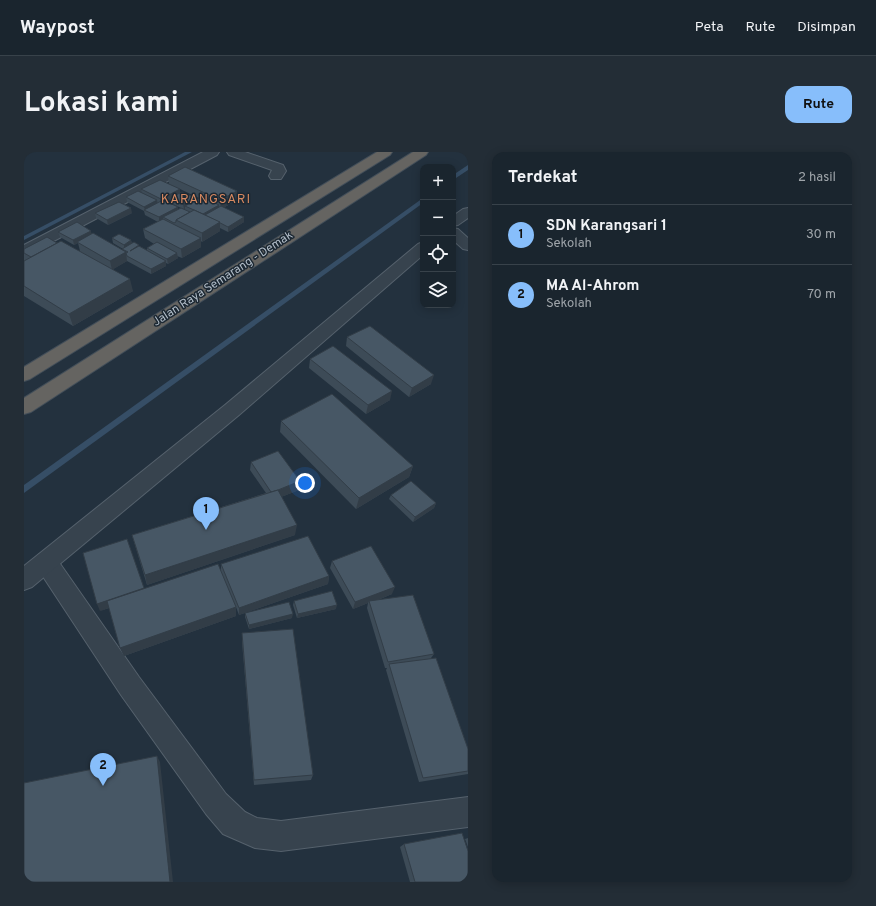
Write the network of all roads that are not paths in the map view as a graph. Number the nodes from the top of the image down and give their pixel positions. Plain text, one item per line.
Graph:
1 (213, 152) edge
2 (233, 152) edge
3 (386, 152) edge
4 (422, 152) edge
5 (276, 176) dead end
6 (468, 212) edge
7 (456, 220) edge
8 (456, 235) edge
9 (468, 246) edge
10 (420, 250) edge
11 (24, 251) edge
12 (111, 321) junction
13 (135, 335) junction
14 (24, 375) edge
15 (24, 407) edge
16 (46, 562) junction
17 (24, 580) edge
18 (468, 812) edge

1 - 11 street
2 - 5 street
3 - 12 highway, Jalan Raya Semarang - Demak
4 - 13 highway, Jalan Raya Semarang - Demak
6 - 7 street
8 - 9 street
10 - 16 street
12 - 13 highway
12 - 14 highway, Jalan Raya Semarang - Demak
13 - 15 highway, Jalan Raya Semarang - Demak
16 - 17 street
16 - 18 street

